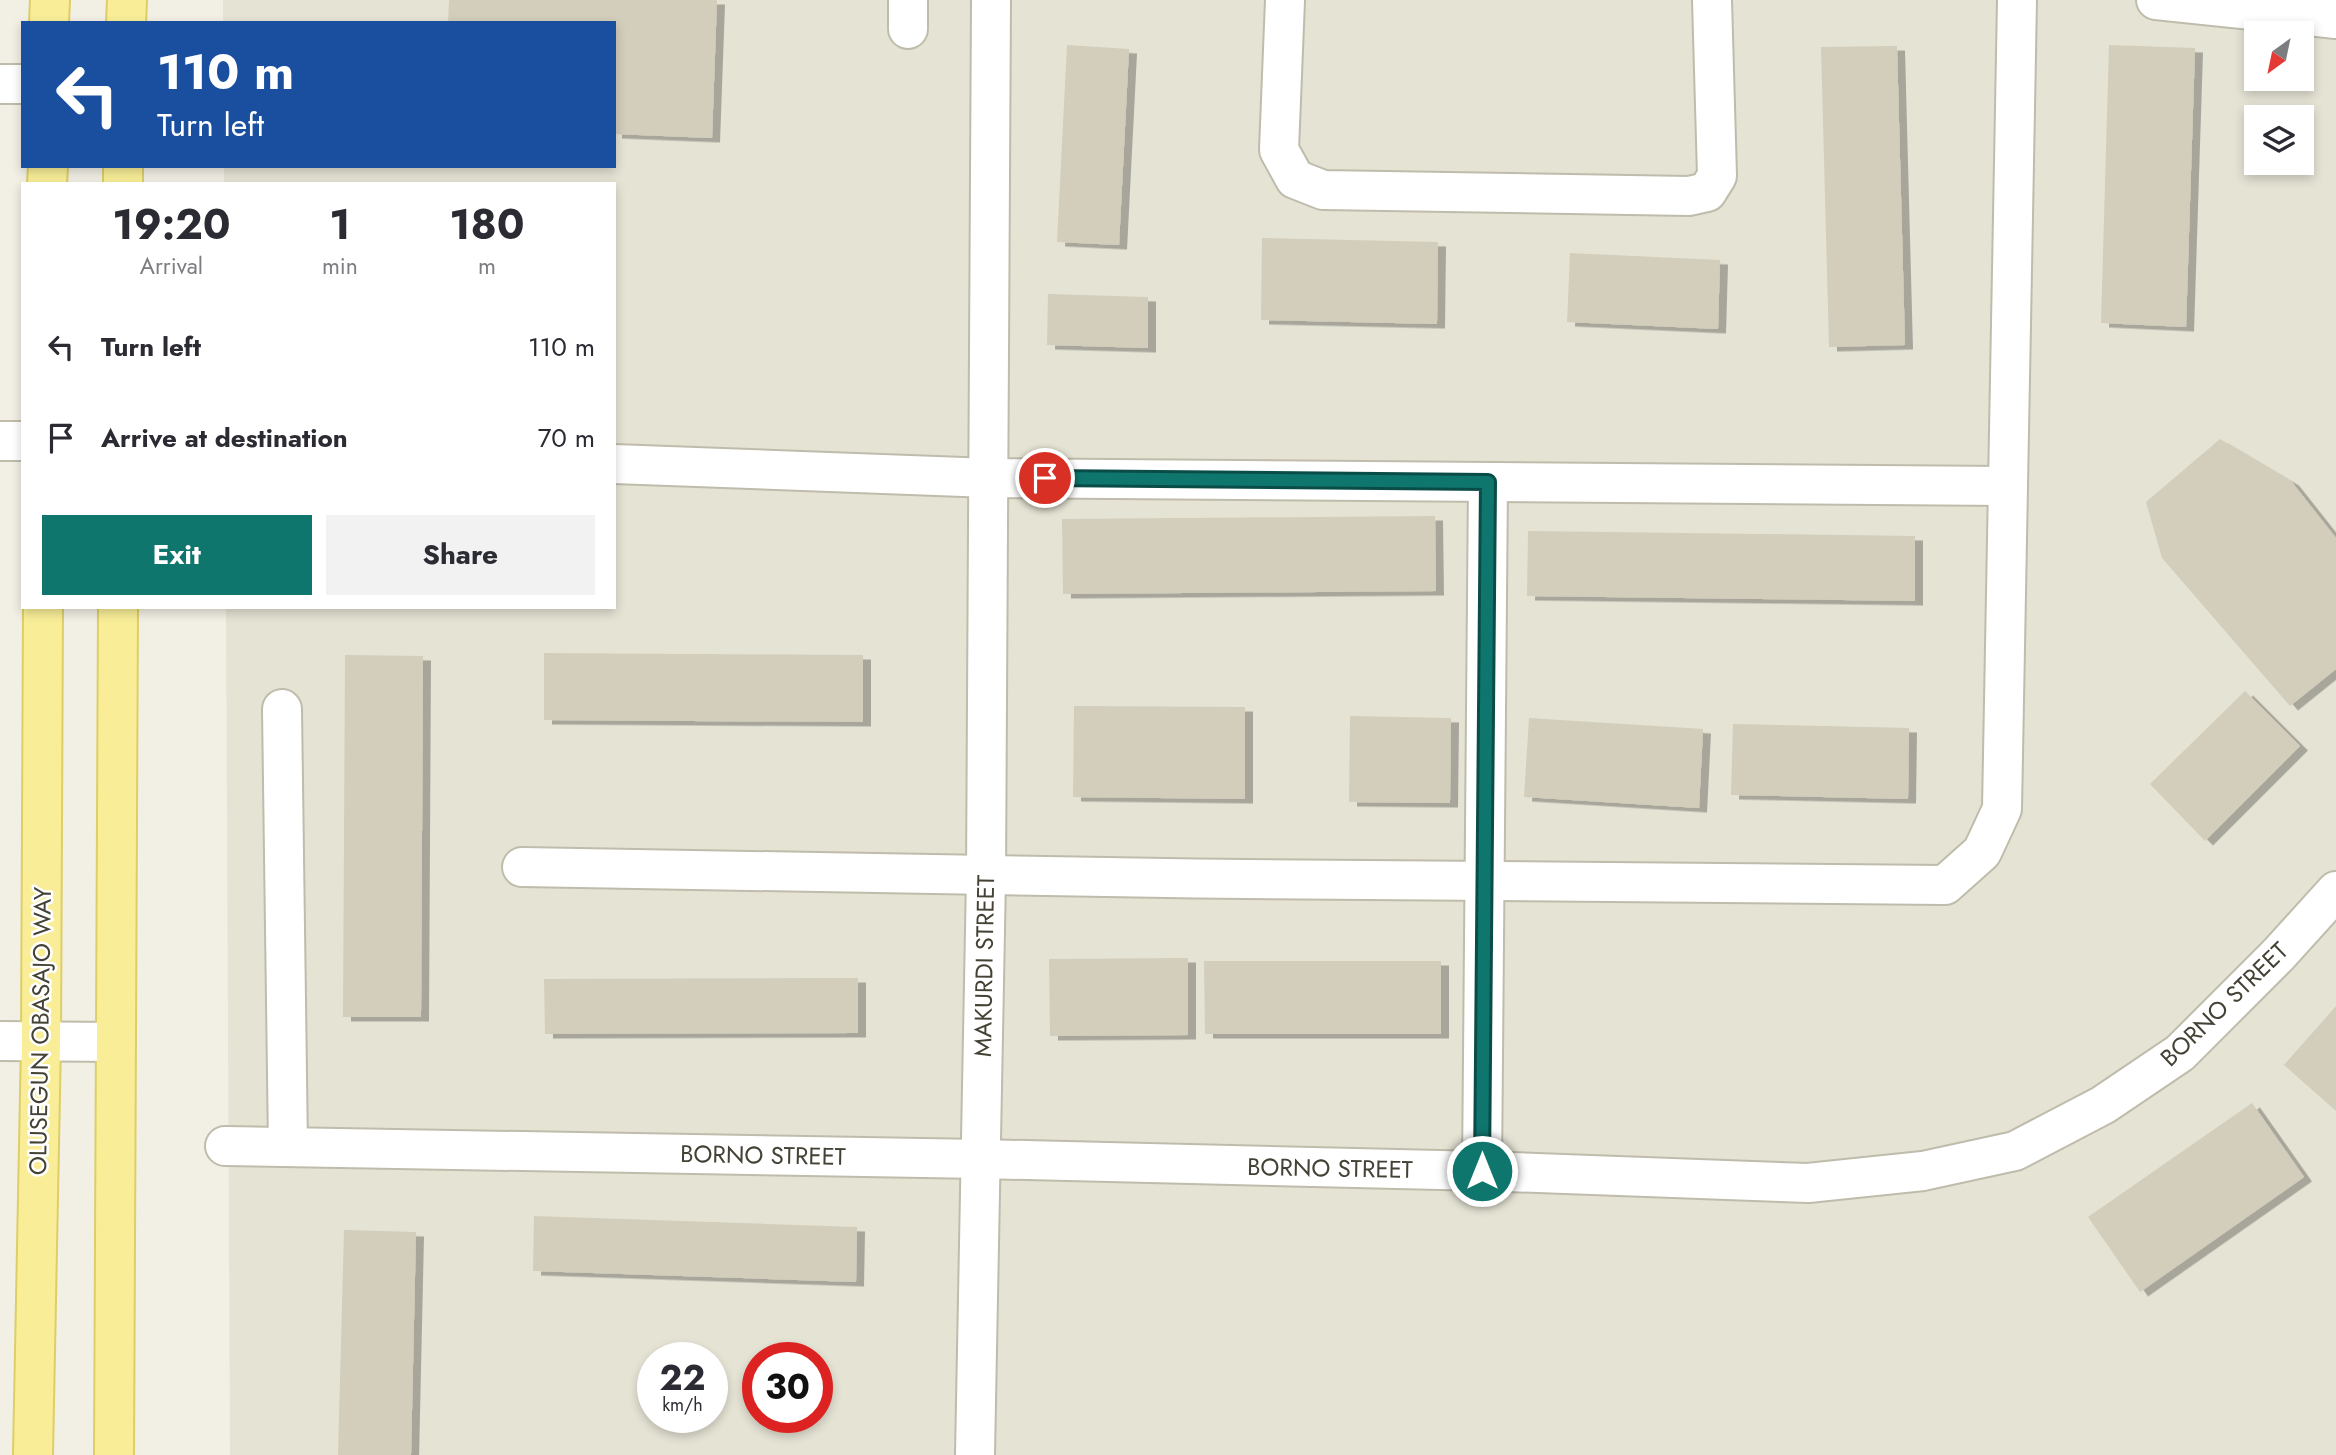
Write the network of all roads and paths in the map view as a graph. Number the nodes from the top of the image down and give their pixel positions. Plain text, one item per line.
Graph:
1 (50, 0) edge
2 (127, 0) edge
3 (991, 0) edge
4 (1285, 0) edge
5 (1712, 0) edge
6 (2017, 0) edge
7 (2156, 0) edge
8 (2336, 19) edge
9 (49, 21) edge
10 (126, 21) edge
11 (21, 84) edge
12 (0, 85) edge
13 (0, 441) edge
14 (21, 441) edge
15 (616, 464) edge
16 (990, 478) junction
17 (1488, 482) junction
18 (2007, 486) junction
19 (43, 609) edge
20 (118, 609) edge
21 (282, 709) dead end
22 (522, 867) dead end
23 (986, 877) junction
24 (1484, 883) junction
25 (2336, 891) edge
26 (0, 1041) edge
27 (41, 1041) junction
28 (116, 1042) junction
29 (225, 1146) dead end
30 (288, 1147) junction
31 (981, 1159) junction
32 (1482, 1171) junction
33 (33, 1455) edge
34 (114, 1455) edge
35 (975, 1455) edge

1 - 9 main road
2 - 10 main road
3 - 16 street, MAKURDI STREET
4 - 5 street
6 - 18 street
7 - 8 street
11 - 12 street
13 - 14 street
15 - 16 street
16 - 17 street
16 - 23 street, MAKURDI STREET
17 - 18 street
17 - 24 street
18 - 24 street
19 - 27 main road, OLUSEGUN OBASAJO WAY
20 - 28 main road
21 - 30 street
22 - 23 street
23 - 24 street
23 - 31 street, MAKURDI STREET
24 - 32 street
25 - 32 street, BORNO STREET
26 - 27 street
27 - 28 street
27 - 33 main road, OLUSEGUN OBASAJO WAY
28 - 34 main road
29 - 30 street, BORNO STREET
30 - 31 street, BORNO STREET
31 - 32 street, BORNO STREET
31 - 35 street, MAKURDI STREET

